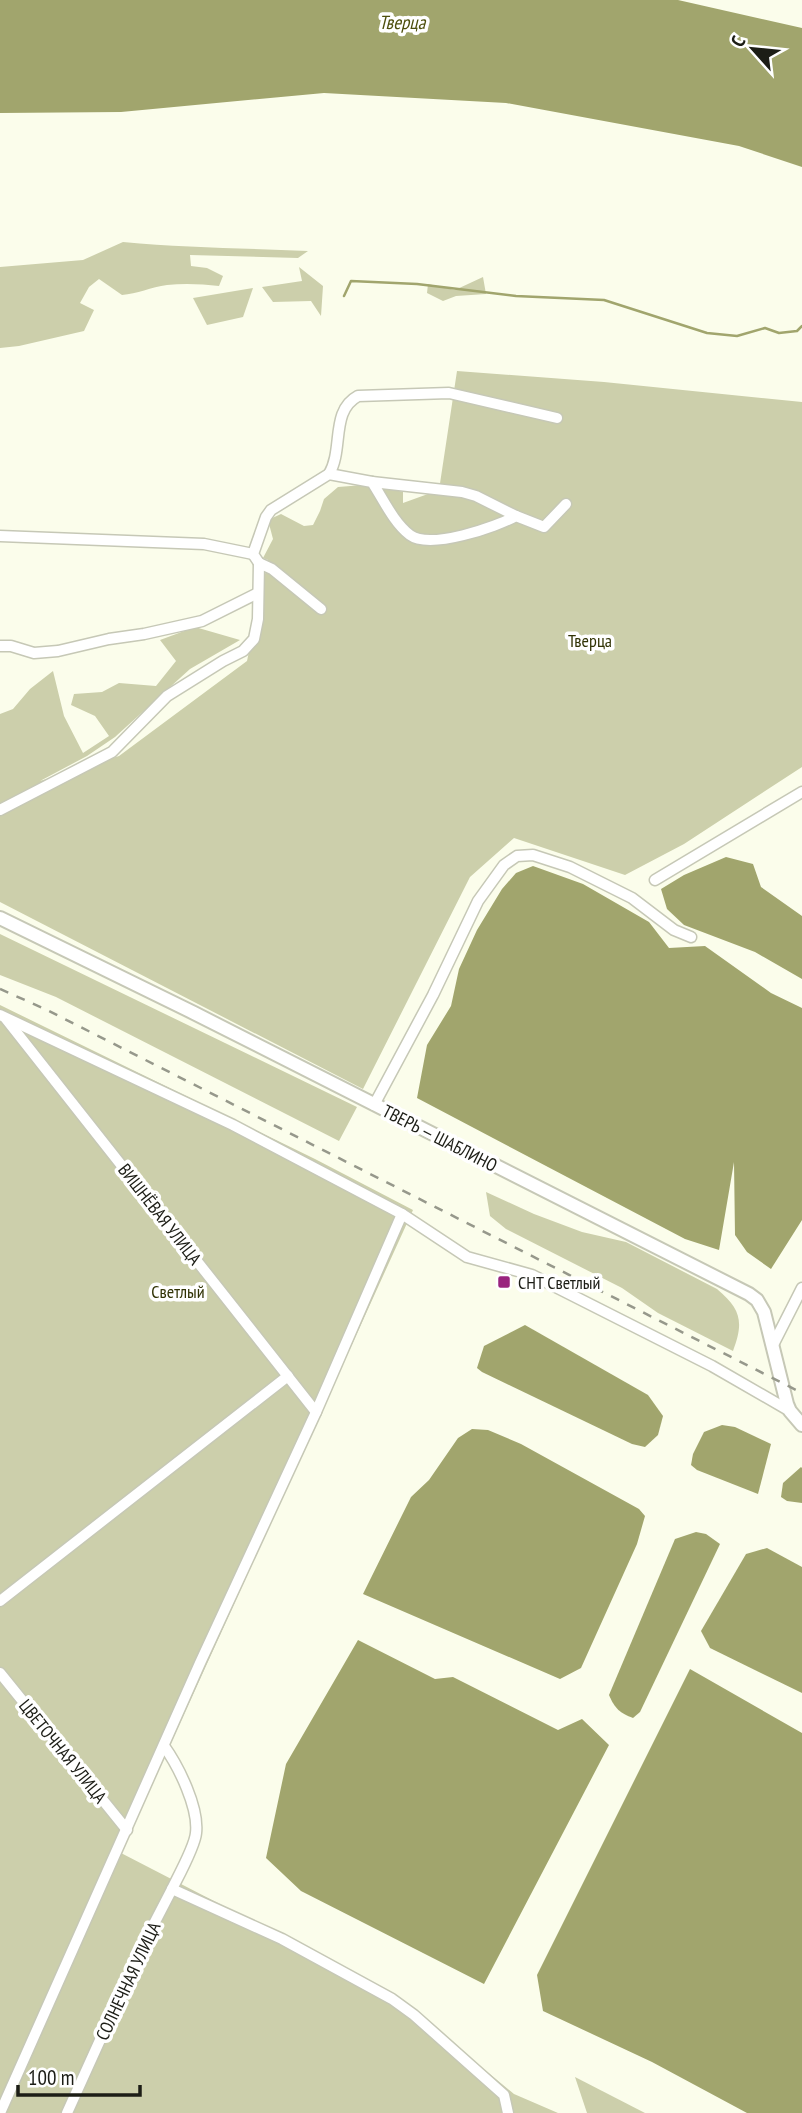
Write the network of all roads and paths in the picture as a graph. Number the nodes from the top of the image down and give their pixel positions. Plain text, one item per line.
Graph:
1 (557, 418) dead end
2 (329, 474) junction
3 (372, 482) junction
4 (566, 504) dead end
5 (516, 516) junction
6 (0, 536) edge
7 (256, 559) junction
8 (258, 593) junction
9 (321, 609) dead end
10 (0, 646) edge
11 (802, 792) edge
12 (0, 810) edge
13 (655, 880) dead end
14 (0, 918) edge
15 (691, 937) dead end
16 (2, 1016) edge
17 (374, 1105) junction
18 (402, 1214) junction
19 (802, 1289) edge
20 (774, 1343) junction
21 (288, 1376) junction
22 (790, 1411) junction
23 (316, 1412) junction
24 (802, 1425) edge
25 (0, 1601) edge
26 (0, 1672) edge
27 (164, 1746) junction
28 (127, 1830) junction
29 (172, 1889) junction
30 (0, 2113) edge
31 (67, 2113) edge
32 (509, 2113) edge

1 - 2 street
2 - 3 street
2 - 7 street
3 - 5 street
3 - 5 street
4 - 5 street
6 - 7 street
7 - 8 street
7 - 9 street
8 - 10 street
8 - 12 street
11 - 13 street
14 - 17 street, ТВЕРЬ — ШАБЛИНО
15 - 17 street
16 - 18 street
16 - 21 street, ВИШНЁВАЯ УЛИЦА
17 - 20 street, ТВЕРЬ — ШАБЛИНО
18 - 22 street
18 - 23 street
19 - 20 street
20 - 22 street, ТВЕРЬ — ШАБЛИНО
21 - 23 street, ВИШНЁВАЯ УЛИЦА
21 - 25 street
22 - 24 street, ТВЕРЬ — ШАБЛИНО
23 - 27 street
26 - 28 street, ЦВЕТОЧНАЯ УЛИЦА
27 - 28 street
27 - 29 street, СОЛНЕЧНАЯ УЛИЦА
28 - 30 street
29 - 31 street, СОЛНЕЧНАЯ УЛИЦА
29 - 32 street

